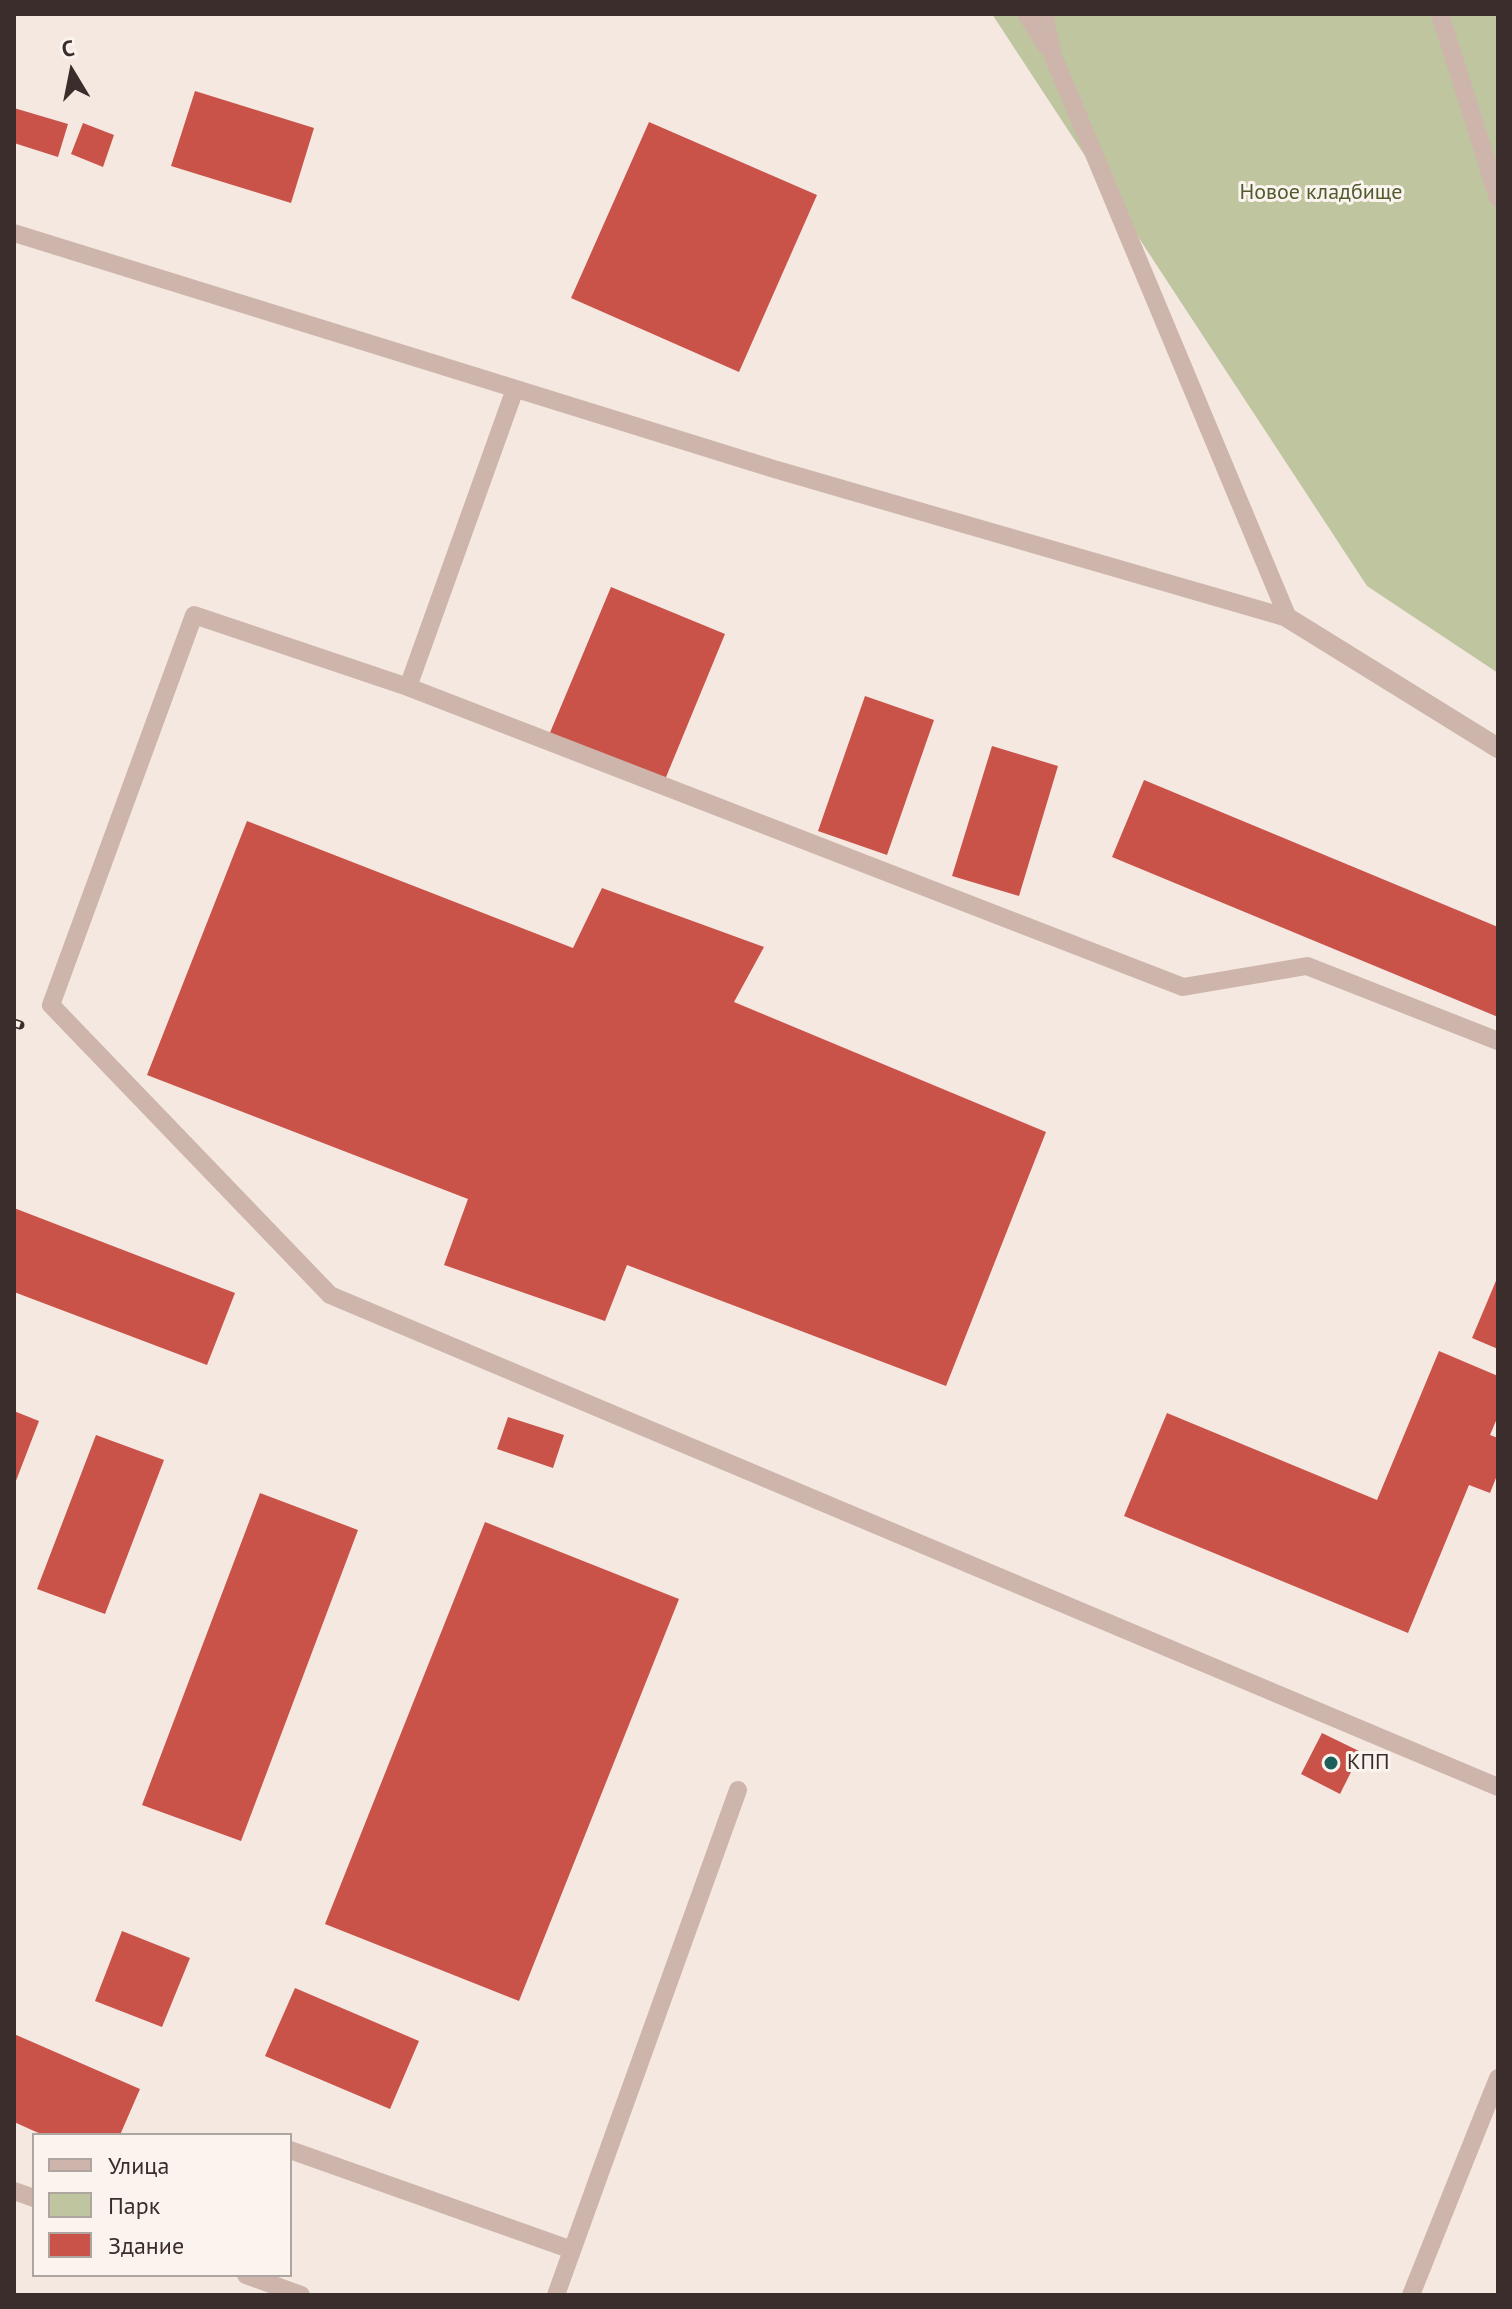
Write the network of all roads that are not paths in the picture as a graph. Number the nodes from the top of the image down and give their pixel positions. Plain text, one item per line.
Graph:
1 (1026, 14) edge
2 (1044, 14) edge
3 (1440, 14) edge
4 (1053, 56) junction
5 (1498, 198) edge
6 (14, 233) edge
7 (515, 389) junction
8 (1288, 618) junction
9 (408, 687) junction
10 (1498, 748) edge
11 (1498, 1041) edge
12 (1498, 1787) edge
13 (738, 1790) dead end
14 (1498, 2078) edge
15 (292, 2151) edge
16 (572, 2250) junction
17 (252, 2277) edge
18 (301, 2295) edge
19 (556, 2295) edge
20 (1411, 2295) edge

1 - 4 lane
2 - 4 lane
3 - 5 lane
4 - 8 lane
6 - 7 lane
7 - 8 lane
7 - 9 lane
8 - 10 street
9 - 11 lane
9 - 12 lane
13 - 16 lane
14 - 20 lane
15 - 16 lane
16 - 19 lane
17 - 18 lane

